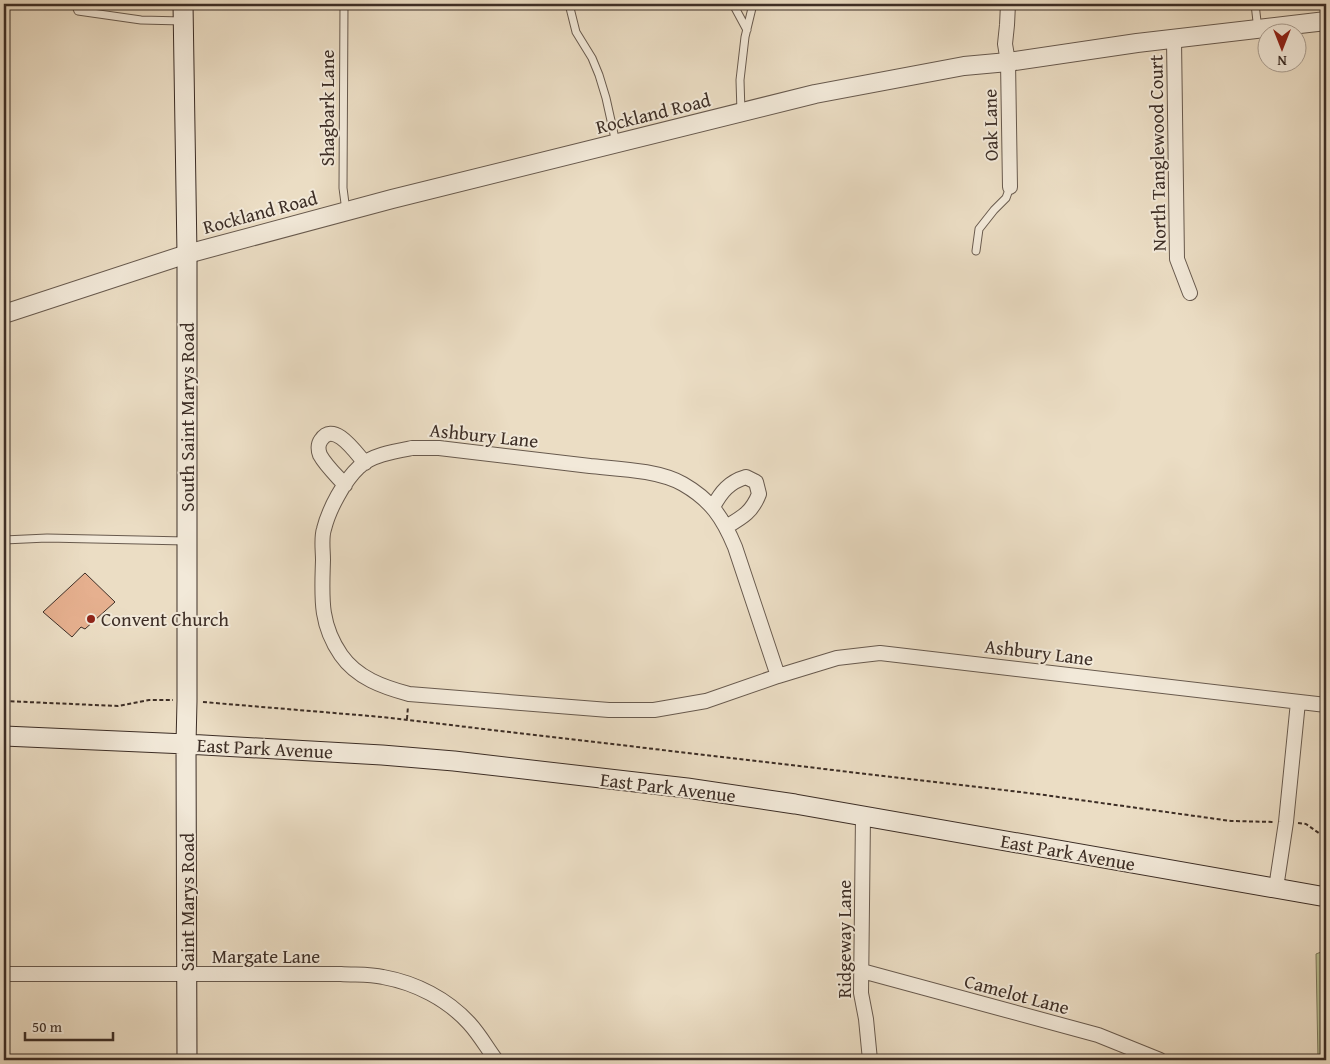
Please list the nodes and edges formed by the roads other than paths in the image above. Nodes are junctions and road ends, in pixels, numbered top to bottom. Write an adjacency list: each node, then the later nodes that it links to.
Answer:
1 (75, 4): 8 (lane)
2 (344, 4): 18 (lane, Shagbark Lane)
3 (569, 4): 16 (lane)
4 (733, 4): 11 (lane)
5 (753, 4): 11 (lane)
6 (1008, 4): 14 (street, Oak Lane)
7 (1255, 4): 12 (lane)
8 (184, 12): 20 (main road, South Saint Marys Road)
9 (1326, 21): 10 (street, Rockland Road)
10 (1308, 23)
11 (747, 30): 15 (lane)
12 (1258, 30): 13 (street, Rockland Road)
13 (1174, 40): 14 (street, Rockland Road); 21 (street, North Tanglewood Court)
14 (1008, 62): 15 (street, Rockland Road); 17 (street, Oak Lane)
15 (741, 113): 16 (street, Rockland Road)
16 (616, 144): 18 (street, Rockland Road)
17 (1010, 187): 19 (lane)
18 (346, 212): 20 (street, Rockland Road)
19 (976, 251)
20 (187, 254): 22 (street, Rockland Road); 28 (main road, South Saint Marys Road)
21 (1190, 294)
22 (4, 314)
23 (365, 463): 24 (street, Ashbury Lane); 24 (street); 25 (street, Ashbury Lane)
24 (345, 485): 29 (street, Ashbury Lane)
25 (713, 507): 26 (street, Ashbury Lane); 26 (street)
26 (726, 526): 29 (street, Ashbury Lane)
27 (4, 540): 28 (lane)
28 (187, 541): 33 (main road, South Saint Marys Road)
29 (778, 676): 30 (street, Ashbury Lane)
30 (1298, 702): 31 (street, Ashbury Lane); 35 (street)
31 (1326, 705)
32 (4, 736): 33 (main road, East Park Avenue)
33 (186, 744): 34 (main road, East Park Avenue); 39 (main road, Saint Marys Road)
34 (863, 816): 35 (main road, East Park Avenue); 37 (street, Ridgeway Lane)
35 (1276, 888): 36 (main road, East Park Avenue)
36 (1326, 897)
37 (862, 971): 42 (street, Ridgeway Lane); 43 (street, Camelot Lane)
38 (4, 974): 39 (street, Margate Lane)
39 (187, 975): 40 (main road, Saint Marys Road); 41 (street, Margate Lane)
40 (187, 1060)
41 (496, 1060)
42 (870, 1060)
43 (1160, 1060)

